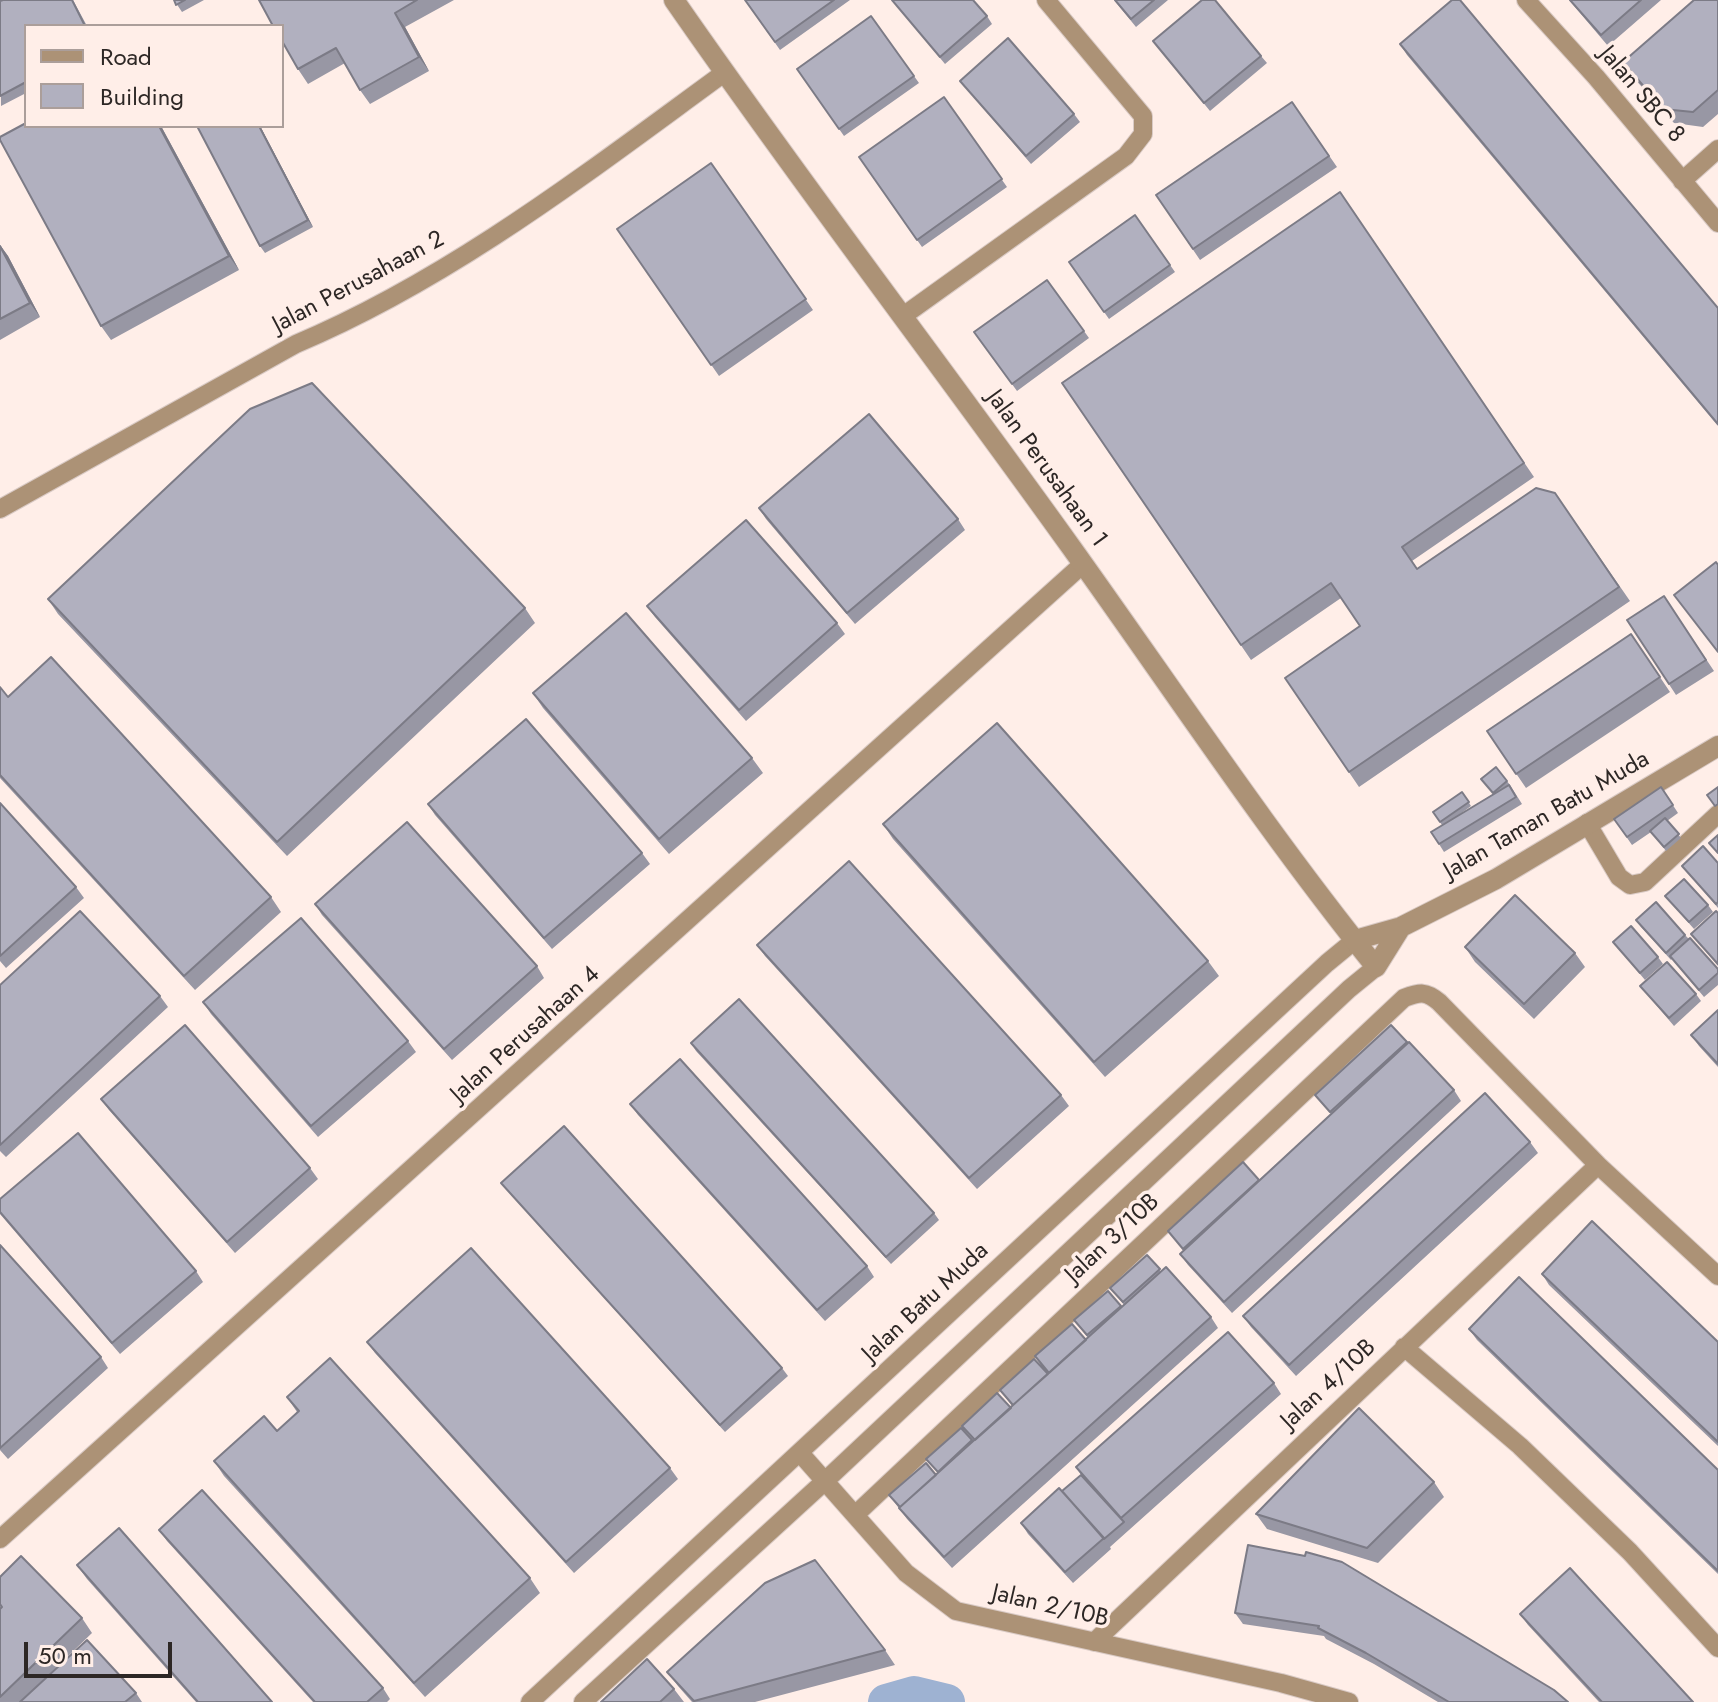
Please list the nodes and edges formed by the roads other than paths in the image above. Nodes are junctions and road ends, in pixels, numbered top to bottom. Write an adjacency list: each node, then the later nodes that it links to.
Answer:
1 (674, 0): 4 (street, Jalan Perusahaan 1)
2 (1046, 0): 8 (street)
3 (1526, 0): 6 (street, Jalan SBC 8)
4 (724, 73): 8 (street, Jalan Perusahaan 1); 9 (street, Jalan Perusahaan 2)
5 (1718, 149): 6 (street)
6 (1682, 181): 7 (street, Jalan SBC 8)
7 (1718, 223)
8 (903, 316): 10 (street, Jalan Perusahaan 1)
9 (0, 509)
10 (1083, 564): 15 (street, Jalan Perusahaan 1); 23 (street, Jalan Perusahaan 4)
11 (1718, 746): 13 (street, Jalan Taman Batu Muda)
12 (1718, 814): 13 (street)
13 (1587, 823): 14 (street, Jalan Taman Batu Muda)
14 (1401, 927): 15 (street, Jalan Taman Batu Muda); 16 (street)
15 (1355, 940): 16 (street, Jalan Perusahaan 1); 20 (street, Jalan Batu Muda)
16 (1376, 967): 21 (street)
17 (1598, 1165): 18 (street); 19 (street, Jalan 4/10B); 22 (street, Jalan 3/10B)
18 (1718, 1276)
19 (1404, 1347): 24 (street, Jalan 4/10B); 25 (street)
20 (800, 1453): 21 (street, Jalan 2/10B); 26 (street, Jalan Batu Muda)
21 (825, 1481): 22 (street, Jalan 2/10B); 27 (street)
22 (855, 1515): 24 (street, Jalan 2/10B)
23 (0, 1539)
24 (1094, 1642): 28 (street, Jalan 2/10B)
25 (1718, 1648)
26 (530, 1702)
27 (583, 1702)
28 (1349, 1702)

